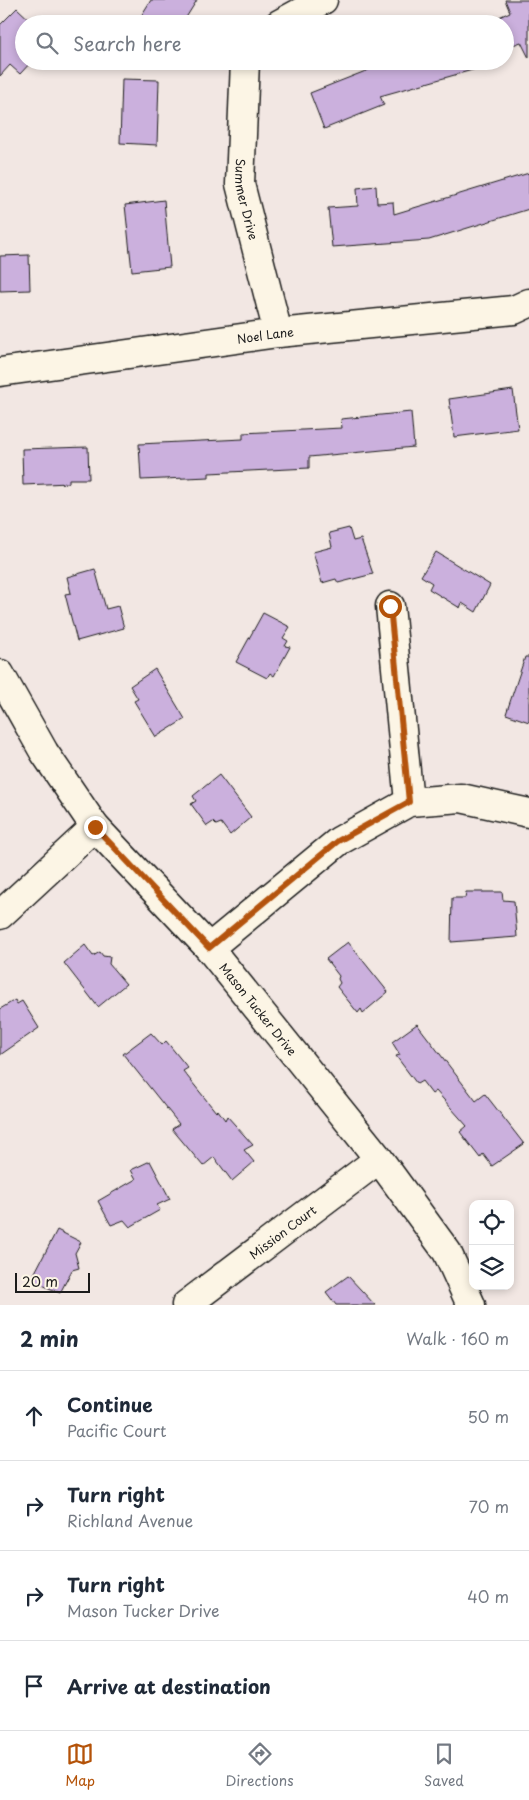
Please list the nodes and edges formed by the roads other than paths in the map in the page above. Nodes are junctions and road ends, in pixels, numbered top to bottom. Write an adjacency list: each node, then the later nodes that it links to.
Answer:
1 (323, 0): 2 (street)
2 (296, 15)
3 (245, 70): 5 (street, Summer Drive)
4 (529, 304): 5 (street, Noel Lane)
5 (278, 333): 6 (street, Noel Lane)
6 (0, 372)
7 (390, 606): 9 (street)
8 (0, 674): 11 (street, Mason Tucker Drive)
9 (409, 802): 10 (street); 13 (street)
10 (529, 813)
11 (95, 827): 12 (street); 13 (street, Mason Tucker Drive)
12 (0, 914)
13 (209, 948): 14 (street, Mason Tucker Drive)
14 (379, 1159): 15 (street, Mission Court); 16 (street, Mason Tucker Drive)
15 (186, 1305)
16 (471, 1305)

